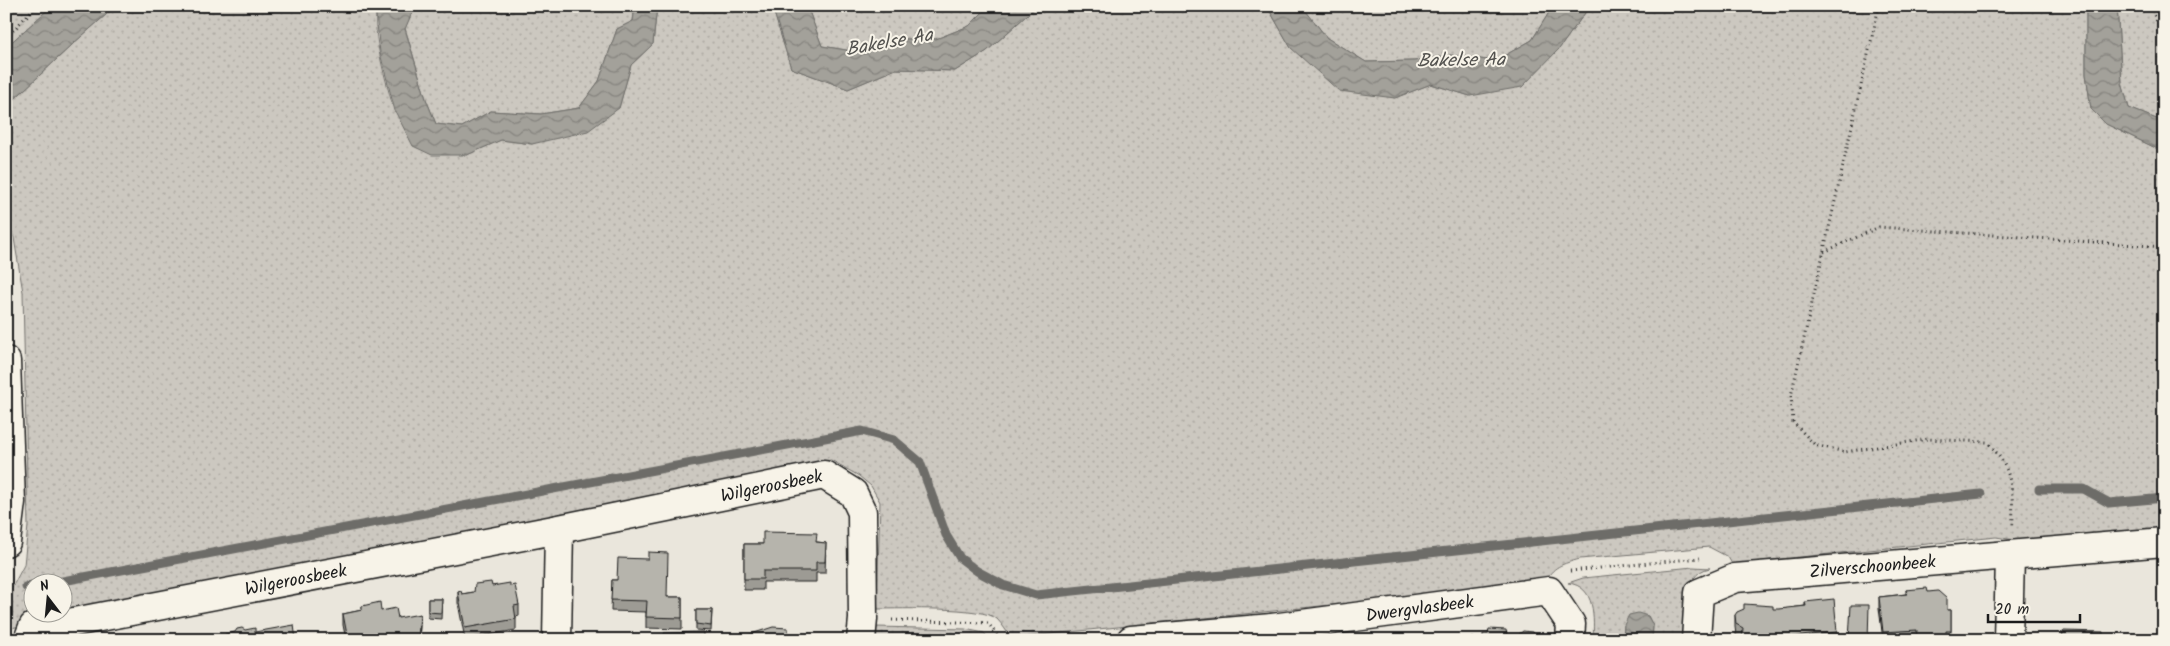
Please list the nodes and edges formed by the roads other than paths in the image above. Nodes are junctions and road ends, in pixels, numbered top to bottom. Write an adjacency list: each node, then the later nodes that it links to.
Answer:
1 (6, 361): 3 (street)
2 (559, 529): 6 (street, Wilgeroosbeek); 7 (street, Wilgeroosbeek); 9 (street)
3 (6, 542)
4 (2164, 542): 5 (street, Zilverschoonbeek)
5 (2010, 556): 12 (street, Zilverschoonbeek); 13 (street)
6 (862, 630)
7 (31, 633)
8 (1271, 634): 10 (street, Dwergvlasbeek); 11 (street, Dwergvlasbeek)
9 (558, 640)
10 (1130, 640)
11 (1570, 640)
12 (1696, 640)
13 (2008, 640)

